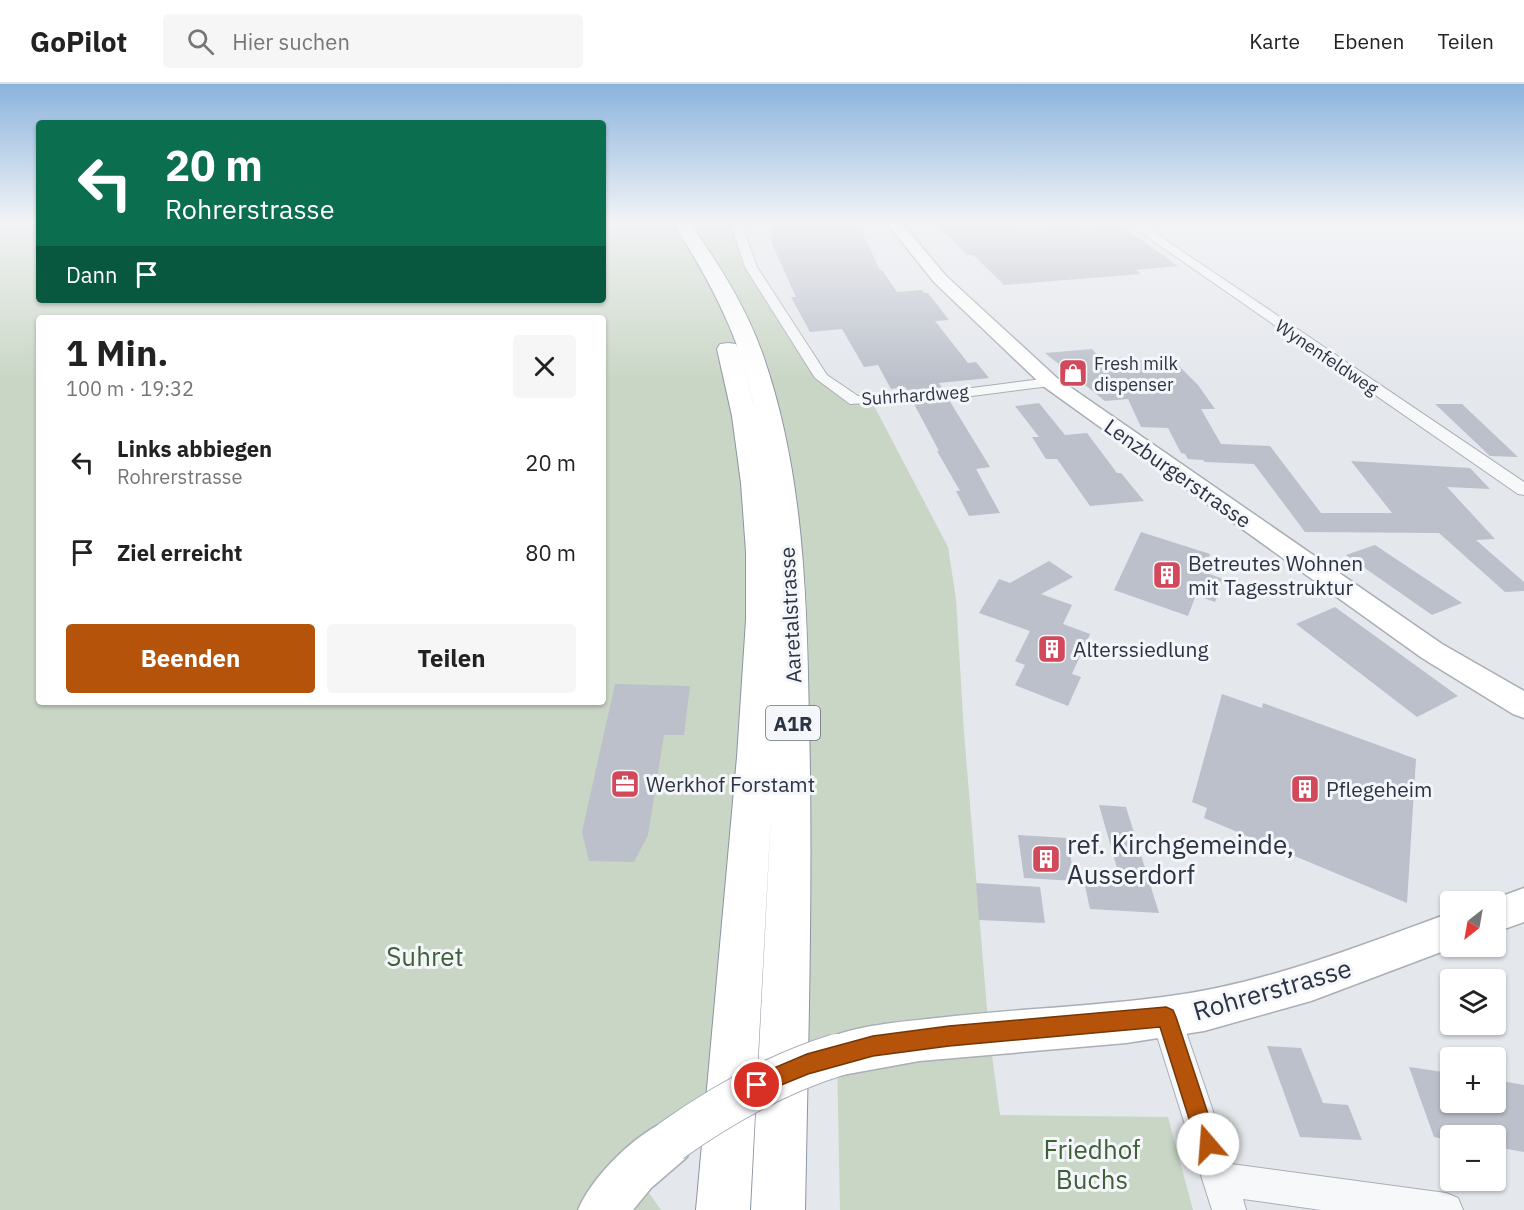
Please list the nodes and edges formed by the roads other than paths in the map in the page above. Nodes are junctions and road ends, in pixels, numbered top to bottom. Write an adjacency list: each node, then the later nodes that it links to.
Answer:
1 (715, 275): 16 (highway, Aaretalstrasse / A1R)
2 (756, 275): 6 (street, Suhrhardweg)
3 (936, 275): 6 (main road, Lenzburgerstrasse)
4 (1208, 275): 7 (street, Wynenfeldweg)
5 (707, 300): 15 (highway, Aaretalstrasse / A1R)
6 (1050, 382): 8 (main road, Lenzburgerstrasse)
7 (1524, 490)
8 (1524, 706)
9 (1524, 905): 10 (main road)
10 (1506, 911)
11 (1440, 935): 12 (main road, Rohrerstrasse)
12 (1166, 1017): 13 (street); 14 (main road, Rohrerstrasse, bridge)
13 (1224, 1195): 17 (street)
14 (602, 1210)
15 (723, 1210)
16 (778, 1210)
17 (1446, 1210)

